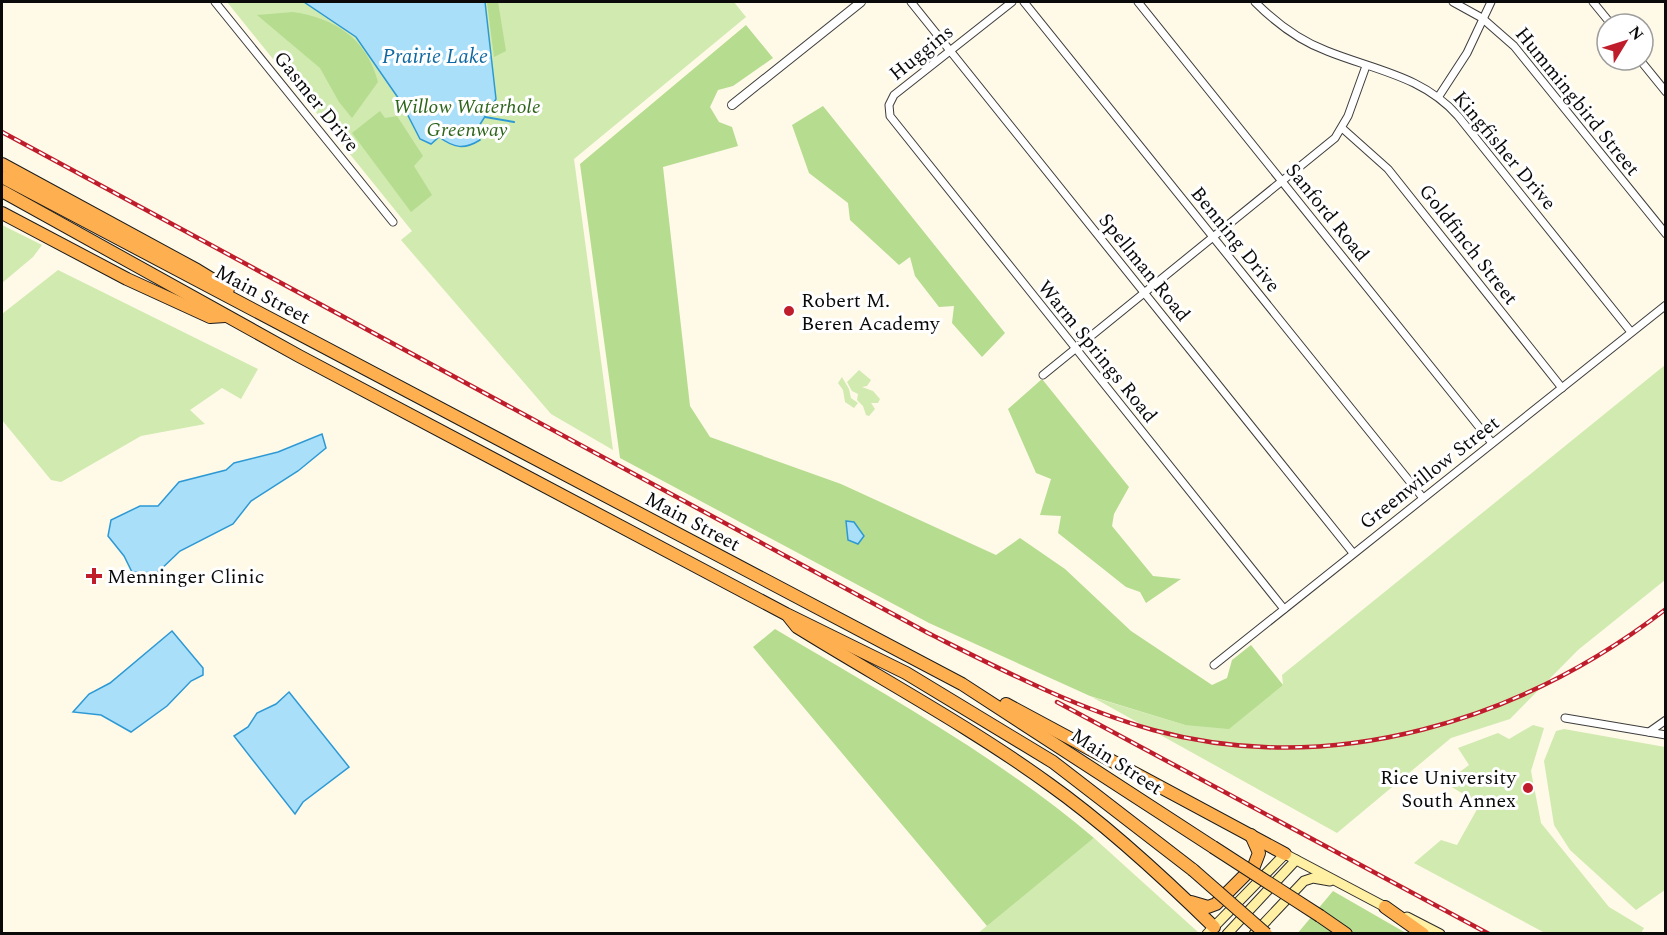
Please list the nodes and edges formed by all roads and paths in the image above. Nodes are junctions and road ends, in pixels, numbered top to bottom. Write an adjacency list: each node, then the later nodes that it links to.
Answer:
1 (215, 2): 24 (street, Gasmer Drive)
2 (861, 2): 16 (street)
3 (911, 2): 11 (street, Spellman Road)
4 (1012, 2): 11 (street, Huggins)
5 (1024, 2): 26 (street, Benning Drive)
6 (1138, 2): 21 (street, Sanford Road)
7 (1255, 2): 12 (street, Kingfisher Drive)
8 (1453, 2): 10 (street, Hummingbird Street)
9 (1491, 2): 10 (street)
10 (1482, 18): 15 (street); 25 (street, Hummingbird Street)
11 (950, 50): 17 (street, Huggins); 27 (street, Spellman Road)
12 (1366, 66): 15 (street, Kingfisher Drive); 18 (street)
13 (1649, 72): 14 (street)
14 (1665, 92)
15 (1439, 96): 30 (street, Kingfisher Drive)
16 (732, 105)
17 (888, 112): 32 (street, Warm Springs Road)
18 (1342, 128): 21 (street); 34 (street, Goldfinch Street)
19 (2, 164): 31 (highway)
20 (2, 177): 31 (highway, Main Street)
21 (1282, 182): 26 (street); 35 (street, Sanford Road)
22 (2, 191): 29 (highway, Main Street)
23 (2, 213): 29 (highway)
24 (393, 222)
25 (1665, 234)
26 (1214, 237): 27 (street); 36 (street, Benning Drive)
27 (1145, 293): 32 (street); 37 (street, Spellman Road)
28 (1665, 305): 30 (street, Greenwillow Street)
29 (226, 316): 39 (highway, Main Street)
30 (1631, 332): 34 (street, Greenwillow Street)
31 (307, 340): 41 (highway, Main Street)
32 (1075, 349): 33 (street); 38 (street, Warm Springs Road)
33 (1043, 375)
34 (1562, 388): 35 (street, Greenwillow Street)
35 (1492, 443): 36 (street, Greenwillow Street)
36 (1423, 498): 37 (street, Greenwillow Street)
37 (1353, 553): 38 (street, Greenwillow Street)
38 (1284, 609): 40 (street, Greenwillow Street)
39 (786, 614): 50 (highway); 55 (highway, Main Street, bridge)
40 (1214, 665)
41 (944, 674): 46 (highway); 56 (highway, Main Street, bridge)
42 (1565, 718): 44 (street)
43 (1665, 720): 44 (street)
44 (1649, 732): 45 (street)
45 (1665, 735)
46 (1251, 835): 47 (highway); 50 (highway)
47 (1285, 854): 48 (main road); 52 (main road)
48 (1296, 860): 49 (main road); 53 (main road)
49 (1338, 883): 51 (main road); 54 (main road)
50 (1187, 901): 52 (highway)
51 (1385, 907): 57 (highway); 58 (main road)
52 (1214, 931)
53 (1227, 933)
54 (1254, 933)
55 (1266, 933)
56 (1346, 933)
57 (1423, 933)
58 (1440, 933)

